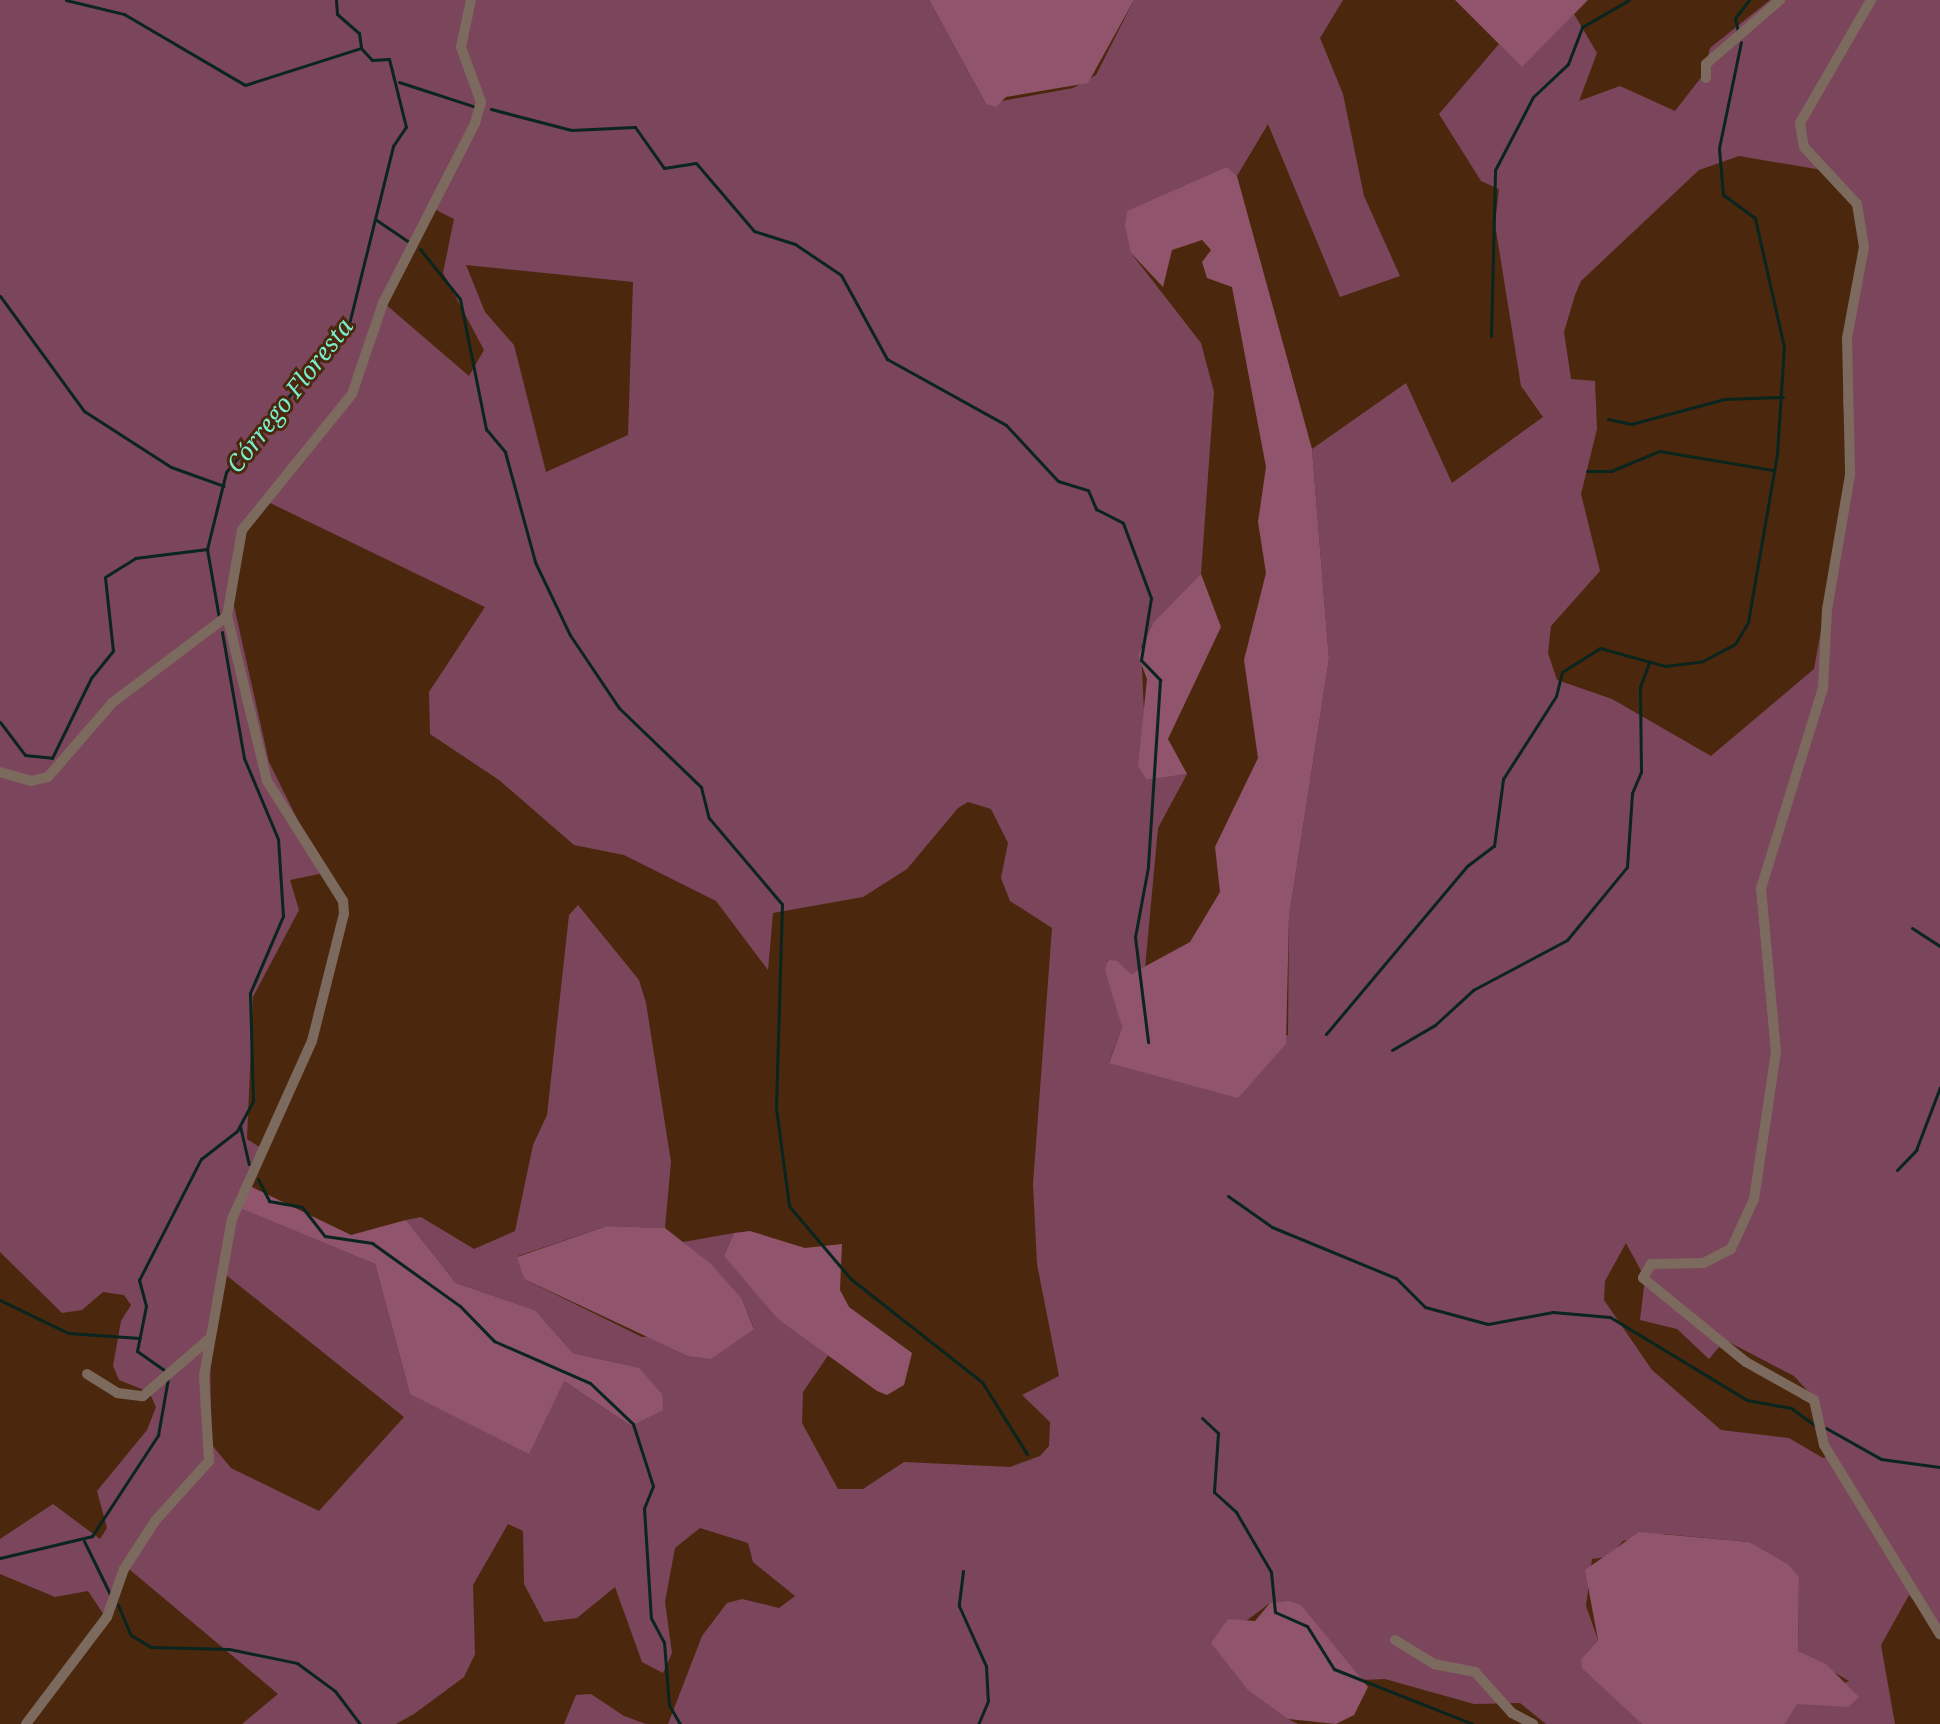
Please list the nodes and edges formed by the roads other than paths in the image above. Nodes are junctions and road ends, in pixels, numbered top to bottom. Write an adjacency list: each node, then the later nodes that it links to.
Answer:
1 (471, 0): 5 (street)
2 (1780, 0): 4 (street)
3 (1871, 0): 9 (street)
4 (1706, 78)
5 (227, 616): 6 (street); 7 (street)
6 (0, 772)
7 (209, 1339): 8 (street); 11 (street)
8 (87, 1374)
9 (1940, 1634)
10 (1395, 1640): 12 (street)
11 (26, 1724)
12 (1533, 1724)

